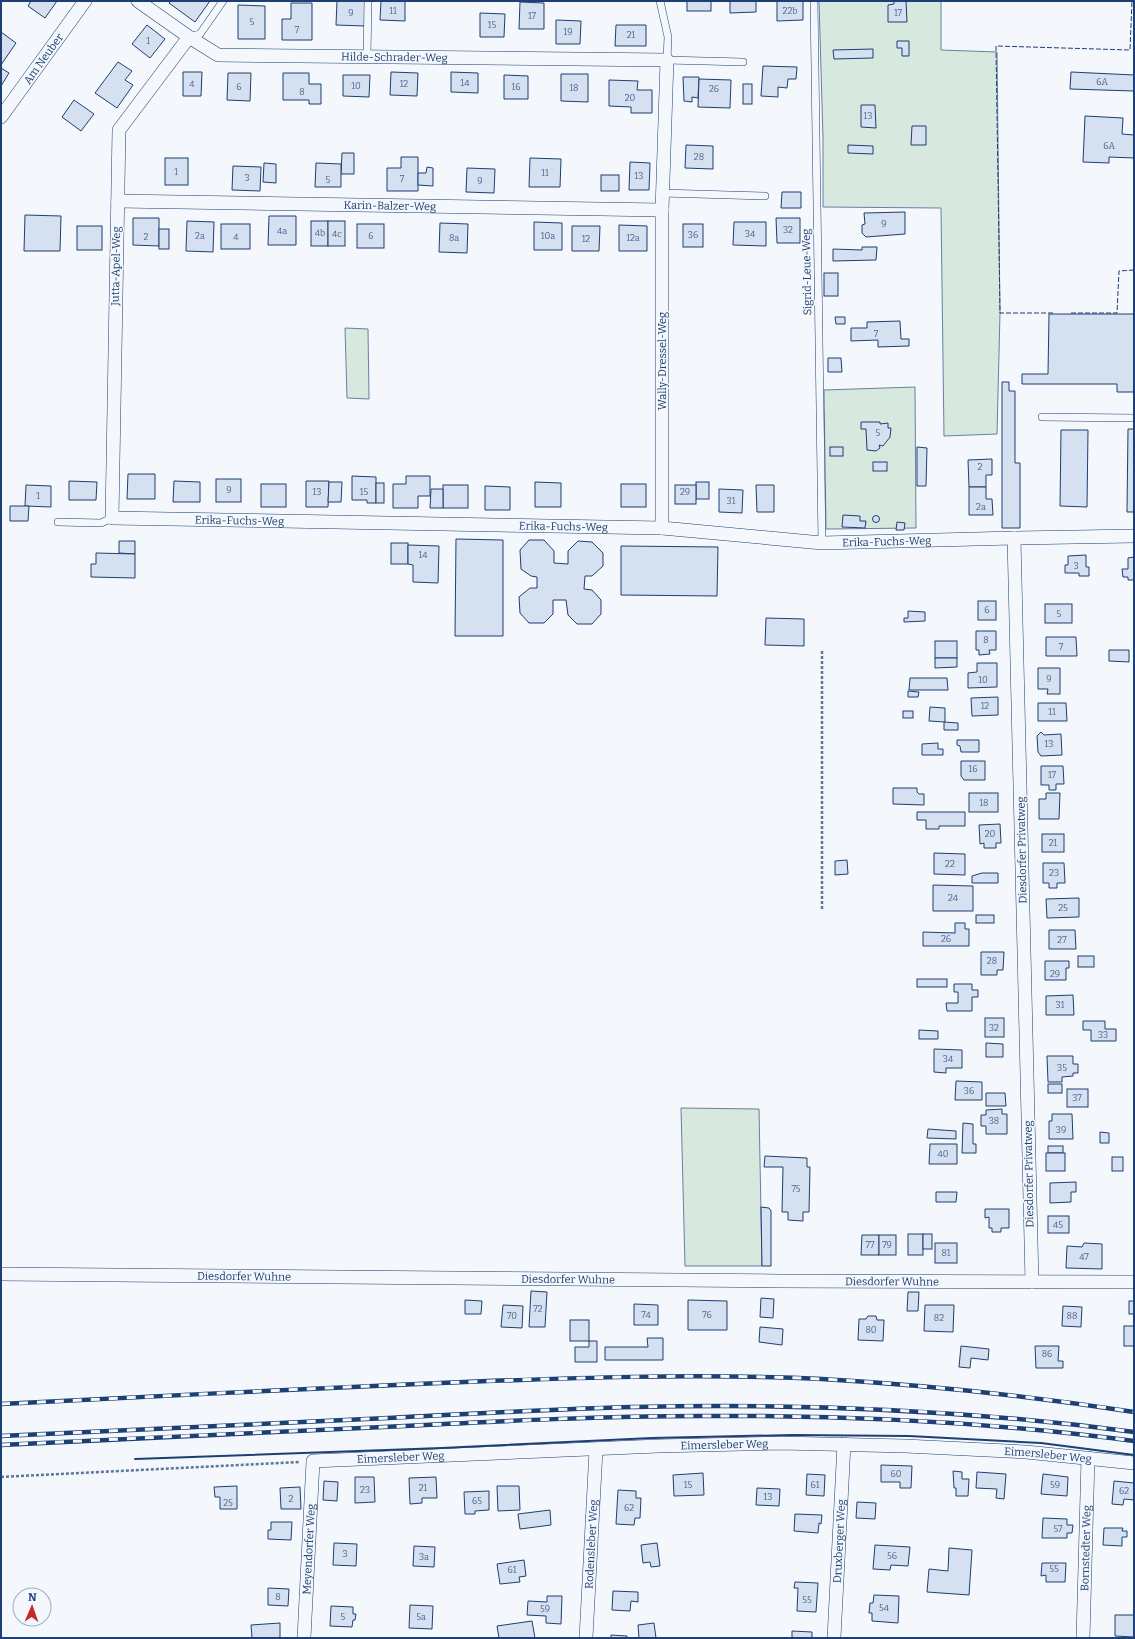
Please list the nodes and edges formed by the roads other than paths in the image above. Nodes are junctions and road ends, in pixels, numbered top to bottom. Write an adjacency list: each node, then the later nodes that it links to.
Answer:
1 (85, 1): 11 (street, Am Neuber)
2 (138, 1): 7 (street, Hilde-Schrader-Weg)
3 (223, 1): 7 (lane)
4 (368, 1): 8 (lane)
5 (660, 1): 9 (lane, Wally-Dressel-Weg)
6 (814, 1): 23 (lane, Sigrid-Leue-Weg)
7 (190, 37): 8 (street, Hilde-Schrader-Weg); 14 (street, Jutta-Apel-Weg)
8 (367, 56): 9 (street, Hilde-Schrader-Weg)
9 (667, 60): 10 (lane); 12 (street, Wally-Dressel-Weg)
10 (743, 62)
11 (1, 117)
12 (662, 193): 13 (lane); 15 (street, Wally-Dressel-Weg)
13 (765, 196)
14 (118, 201): 15 (street, Karin-Balzer-Weg); 18 (street, Jutta-Apel-Weg)
15 (662, 210): 20 (street, Wally-Dressel-Weg)
16 (1042, 417): 17 (lane)
17 (1134, 418)
18 (112, 518): 19 (lane); 20 (street, Erika-Fuchs-Weg)
19 (58, 522)
20 (662, 528): 23 (street, Erika-Fuchs-Weg)
21 (1134, 536): 22 (street)
22 (1014, 538): 23 (street, Erika-Fuchs-Weg); 25 (street, Diesdorfer Privatweg)
23 (822, 543)
24 (1, 1274): 25 (street, Diesdorfer Wuhne)
25 (1032, 1282): 26 (street, Diesdorfer Wuhne)
26 (1134, 1282)
27 (844, 1444): 28 (street, Eimersleber Weg); 29 (street, Eimersleber Weg); 34 (street, Druxberger Weg)
28 (596, 1450): 30 (street, Eimersleber Weg); 33 (street, Rodensleber Weg)
29 (1088, 1458): 31 (street, Eimersleber Weg); 35 (street, Bornstedter Weg)
30 (314, 1461): 32 (street, Meyendorfer Weg)
31 (1134, 1463)
32 (304, 1638)
33 (586, 1638)
34 (834, 1638)
35 (1083, 1638)

